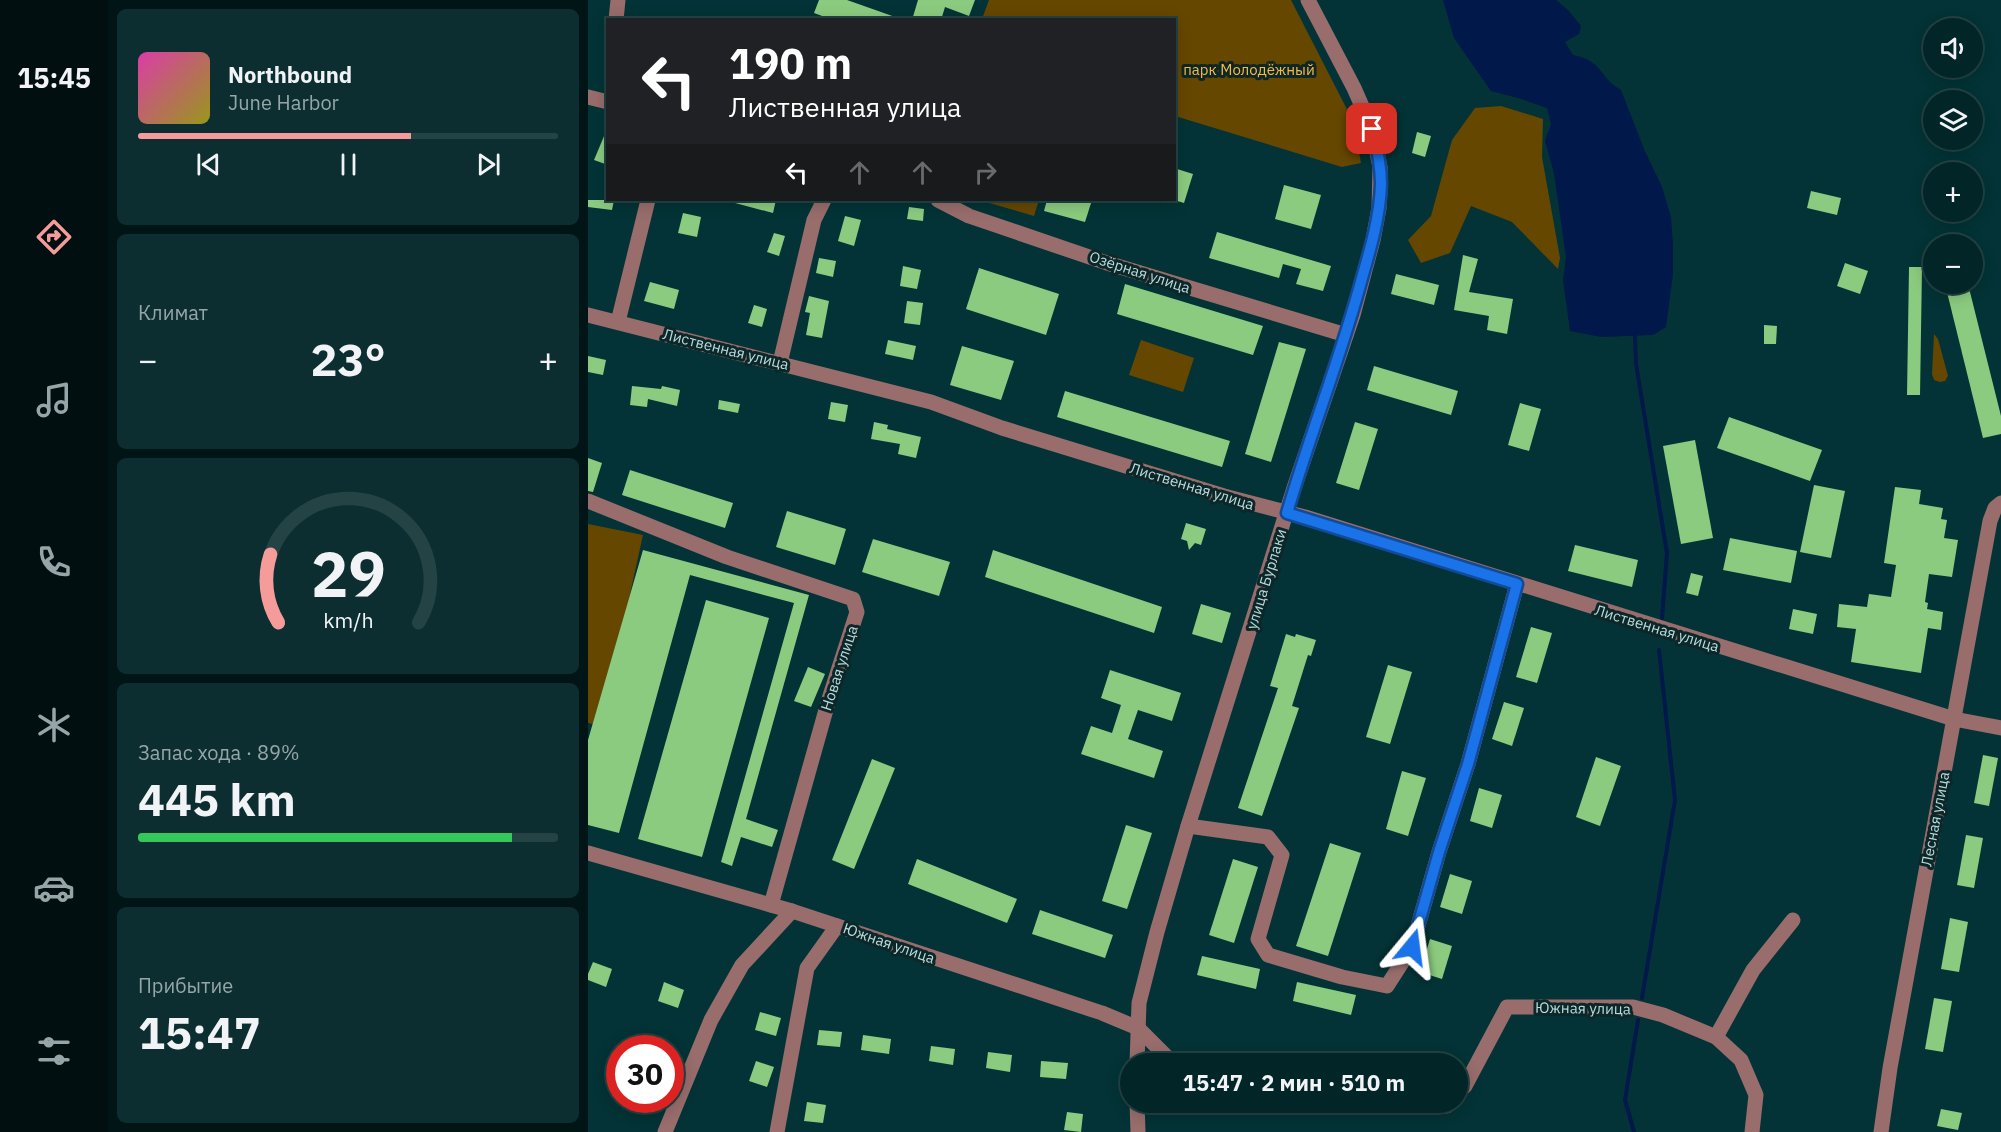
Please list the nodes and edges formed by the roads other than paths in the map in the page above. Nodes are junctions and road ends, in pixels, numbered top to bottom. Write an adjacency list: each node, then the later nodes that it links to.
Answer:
1 (618, 0): 3 (street)
2 (1308, 0): 11 (street, улица Бурлаки)
3 (616, 18)
4 (588, 97): 5 (street)
5 (606, 102)
6 (648, 201): 10 (street)
7 (824, 201): 12 (street)
8 (940, 201): 11 (street, Озёрная улица)
9 (588, 315): 10 (street, Лиственная улица)
10 (618, 322): 12 (street, Лиственная улица)
11 (1346, 335): 15 (street, улица Бурлаки)
12 (780, 363): 15 (street, Лиственная улица)
13 (588, 501): 21 (street, Новая улица)
14 (1998, 505): 17 (street, Лесная улица)
15 (1287, 513): 16 (street, Лиственная улица); 19 (street, улица Бурлаки)
16 (1517, 584): 17 (street, Лиственная улица); 19 (street)
17 (1954, 719): 18 (street, Лиственная улица); 35 (street, Лесная улица)
18 (2001, 728)
19 (1188, 826): 25 (street, улица Бурлаки)
20 (589, 855): 21 (street, Южная улица)
21 (771, 905): 22 (street, Южная улица)
22 (792, 911): 24 (street, Южная улица); 31 (street)
23 (1793, 920): 26 (street)
24 (837, 926): 25 (street, Южная улица); 32 (street)
25 (1138, 1028): 27 (street, улица Бурлаки); 28 (street, Южная улица)
26 (1716, 1036): 29 (street, Южная улица); 34 (street, Южная улица)
27 (1137, 1053)
28 (1163, 1053)
29 (1468, 1080)
30 (1137, 1113): 33 (street)
31 (665, 1132)
32 (777, 1132)
33 (1138, 1132)
34 (1752, 1132)
35 (1881, 1132)

